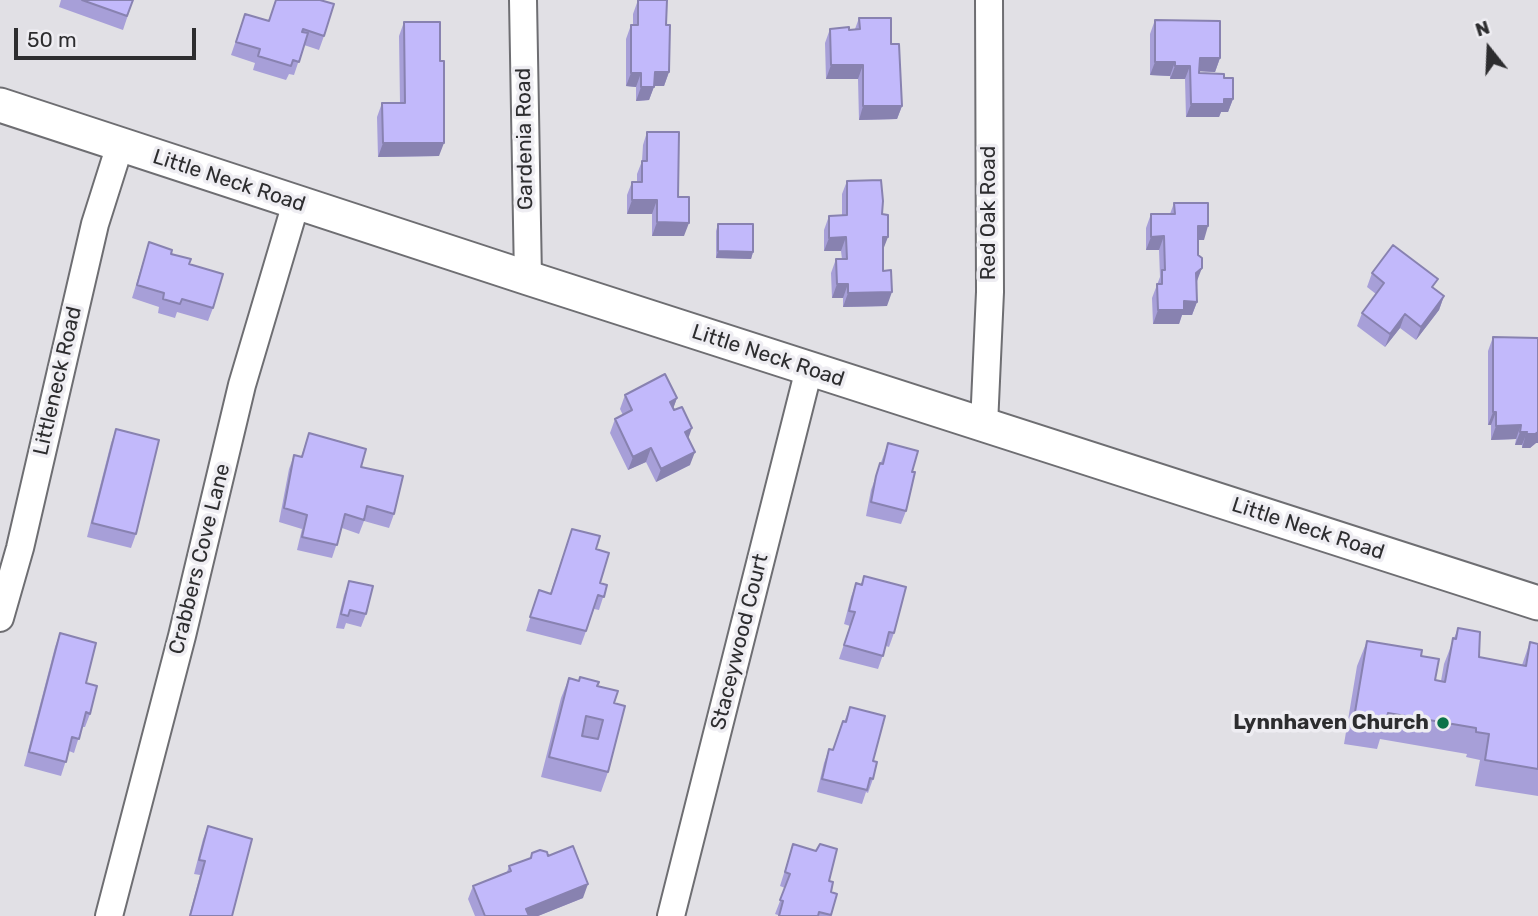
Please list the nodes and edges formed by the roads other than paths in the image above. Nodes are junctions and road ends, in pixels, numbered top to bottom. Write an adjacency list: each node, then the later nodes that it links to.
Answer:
1 (523, 0): 6 (street, Gardenia Road)
2 (989, 0): 8 (street, Red Oak Road)
3 (0, 105): 4 (street, Little Neck Road)
4 (120, 145): 5 (street, Little Neck Road); 10 (street, Littleneck Road)
5 (296, 203): 6 (street, Little Neck Road); 11 (street, Crabbers Cove Lane)
6 (528, 278): 7 (street, Little Neck Road)
7 (808, 369): 8 (street, Little Neck Road); 12 (street, Staceywood Court)
8 (984, 425): 9 (street, Little Neck Road)
9 (1538, 603)
10 (0, 618)
11 (109, 916)
12 (671, 916)

